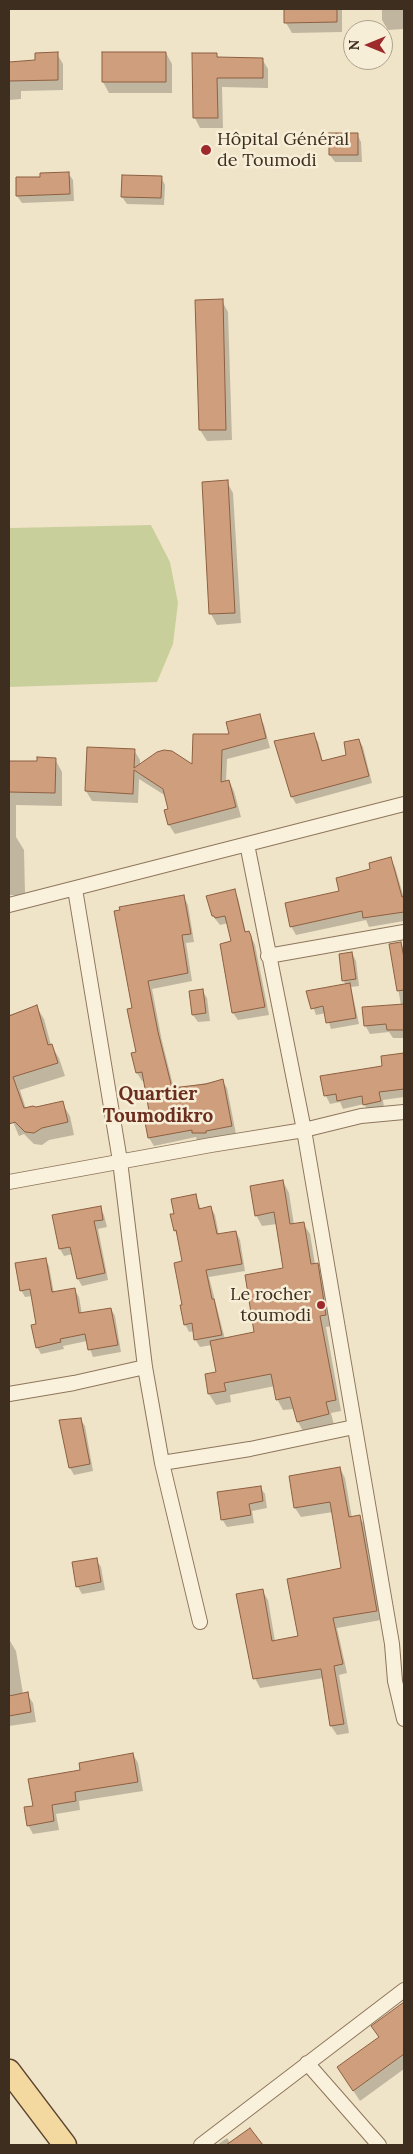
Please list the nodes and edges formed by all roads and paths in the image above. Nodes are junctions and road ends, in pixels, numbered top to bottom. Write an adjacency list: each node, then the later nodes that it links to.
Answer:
1 (404, 804): 2 (street)
2 (247, 844): 3 (street); 6 (street)
3 (75, 888): 4 (street); 9 (street)
4 (9, 905)
5 (404, 932): 6 (street)
6 (268, 956): 8 (street)
7 (404, 1112): 8 (street)
8 (304, 1130): 9 (street); 13 (street)
9 (120, 1161): 10 (street); 11 (street)
10 (9, 1182)
11 (145, 1367): 12 (street); 14 (street)
12 (9, 1394)
13 (354, 1427): 14 (street); 16 (street)
14 (162, 1463): 15 (street)
15 (200, 1622)
16 (404, 1719)
17 (404, 1990): 18 (street)
18 (307, 2063): 21 (street); 22 (street)
19 (9, 2071): 20 (main road)
20 (65, 2145)
21 (201, 2145)
22 (379, 2145)

